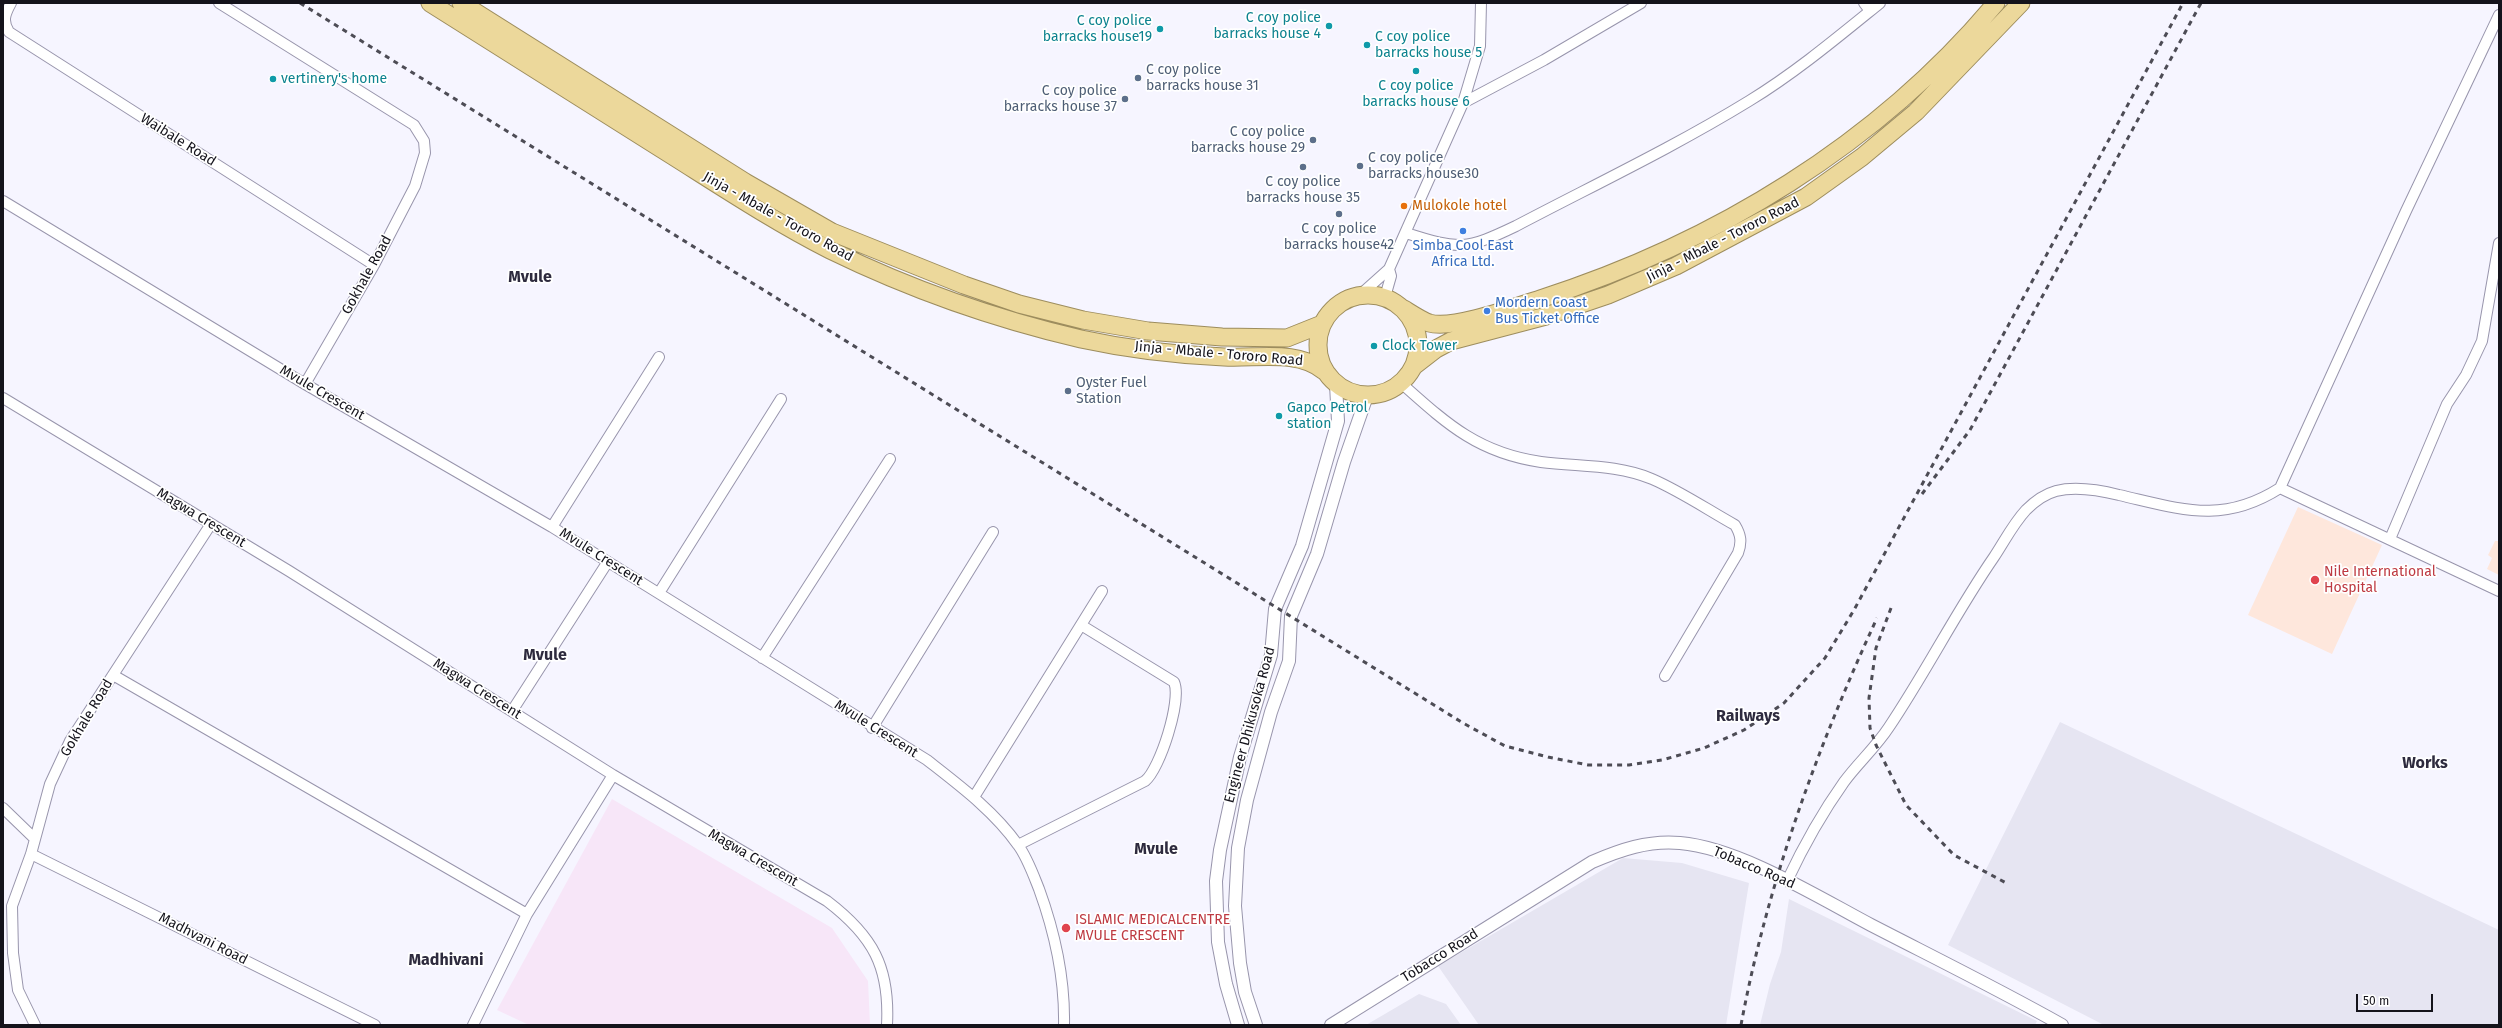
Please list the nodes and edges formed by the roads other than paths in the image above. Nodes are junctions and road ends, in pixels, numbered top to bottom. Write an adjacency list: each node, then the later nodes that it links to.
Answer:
1 (11, 3): 18 (street, Waibale Road)
2 (218, 3): 18 (street, Gokhale Road)
3 (430, 3): 26 (highway, Jinja - Mbale - Tororo Road)
4 (461, 3): 23 (highway, Jinja - Mbale - Tororo Road)
5 (1481, 3): 12 (street)
6 (1489, 3): 12 (street)
7 (1641, 3): 14 (street)
8 (1880, 3): 11 (street)
9 (1996, 3): 22 (highway, Jinja - Mbale - Tororo Road)
10 (2021, 3): 25 (highway, Jinja - Mbale - Tororo Road)
11 (1867, 7): 16 (street)
12 (1483, 14): 14 (street)
13 (2499, 16): 34 (street)
14 (1463, 103): 16 (street)
15 (3, 200): 28 (street, Mvule Crescent)
16 (1406, 232): 19 (street)
17 (2499, 243): 38 (street)
18 (374, 265): 28 (street, Gokhale Road)
19 (1389, 269): 20 (street); 21 (street)
20 (1360, 295): 21 (highway); 23 (highway)
21 (1385, 297): 22 (highway)
22 (1404, 310): 25 (highway)
23 (1322, 324): 26 (highway)
24 (659, 357): 36 (street)
25 (1414, 366): 27 (highway)
26 (1324, 371): 29 (highway)
27 (1401, 383): 30 (highway); 46 (street)
28 (305, 384): 36 (street, Mvule Crescent)
29 (1336, 385): 30 (highway); 64 (street, Engineer Dhikusoka Road)
30 (1367, 396): 65 (street, Engineer Dhikusoka Road)
31 (3, 398): 35 (street, Magwa Crescent)
32 (781, 399): 42 (street)
33 (890, 459): 44 (street)
34 (2280, 488): 38 (street); 55 (street)
35 (211, 524): 45 (street, Gokhale Road); 47 (street, Magwa Crescent)
36 (552, 527): 39 (street, Mvule Crescent)
37 (993, 532): 48 (street)
38 (2390, 539): 41 (street)
39 (608, 563): 42 (street, Mvule Crescent); 47 (street)
40 (1102, 591): 43 (street)
41 (2499, 591)
42 (659, 593): 44 (street, Mvule Crescent)
43 (1081, 625): 50 (street); 53 (street)
44 (762, 658): 48 (street, Mvule Crescent)
45 (113, 675): 52 (street, Gokhale Road); 57 (street)
46 (1665, 676)
47 (512, 711): 49 (street, Magwa Crescent)
48 (872, 728): 50 (street, Mvule Crescent)
49 (613, 775): 57 (street); 62 (street, Magwa Crescent)
50 (974, 797): 53 (street, Mvule Crescent)
51 (3, 808): 52 (street)
52 (35, 839): 54 (street, Gokhale Road)
53 (1018, 845): 63 (street, Mvule Crescent)
54 (31, 854): 56 (street, Gokhale Road); 60 (street, Madhvani Road)
55 (1787, 881): 58 (street, Tobacco Road); 66 (street, Tobacco Road)
56 (8, 906): 59 (street, Gokhale Road)
57 (527, 914): 61 (street)
58 (2049, 1022): 67 (street, Tobacco Road)
59 (35, 1025)
60 (375, 1025)
61 (473, 1025)
62 (887, 1025)
63 (1064, 1025)
64 (1238, 1025)
65 (1256, 1025)
66 (1331, 1025)
67 (2062, 1025)

